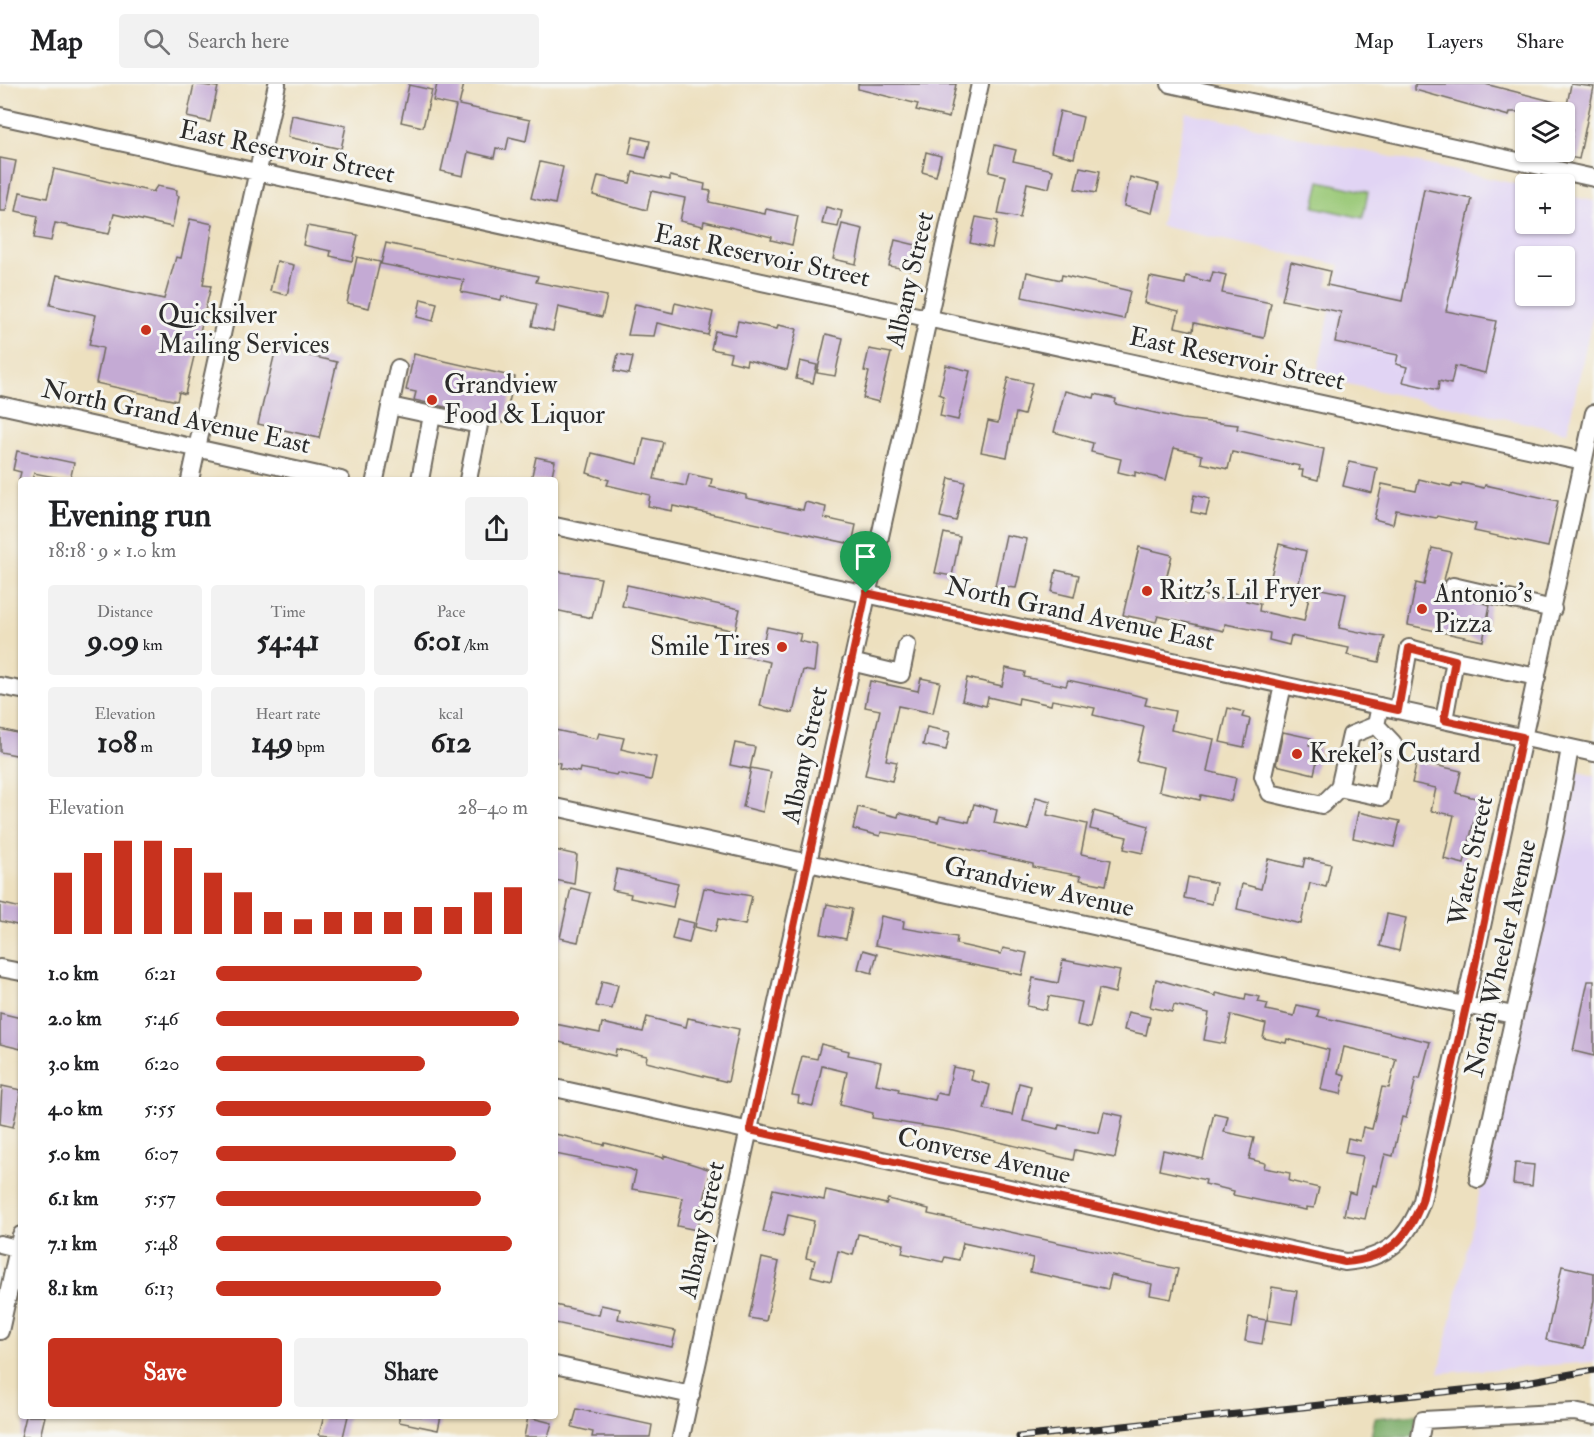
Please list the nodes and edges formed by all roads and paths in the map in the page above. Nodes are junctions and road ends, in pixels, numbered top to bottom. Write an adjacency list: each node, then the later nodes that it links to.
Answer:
1 (277, 84): 5 (street)
2 (980, 84): 7 (street, Albany Street)
3 (1170, 84): 6 (street)
4 (0, 116): 5 (street, East Reservoir Street)
5 (257, 172): 7 (street, East Reservoir Street); 13 (street)
6 (1594, 178)
7 (928, 319): 14 (street, East Reservoir Street); 22 (street, Albany Street)
8 (398, 368): 10 (street)
9 (0, 405): 13 (street, North Grand Avenue East)
10 (390, 406): 12 (street); 17 (street)
11 (1594, 414): 14 (street, Water Street)
12 (432, 415): 18 (street); 19 (street)
13 (197, 448): 15 (street); 16 (street, North Grand Avenue East)
14 (1583, 461): 23 (street, Water Street)
15 (191, 477)
16 (328, 477)
17 (376, 477)
18 (421, 477)
19 (469, 477)
20 (558, 527): 22 (street, North Grand Avenue East)
21 (1453, 586): 23 (street)
22 (866, 593): 26 (street, Albany Street); 28 (street, North Grand Avenue East)
23 (1553, 609): 27 (street, Water Street)
24 (908, 645): 26 (street)
25 (1455, 660): 27 (street); 32 (street); 33 (street)
26 (851, 662): 40 (street, Albany Street)
27 (1537, 677): 35 (street, Water Street)
28 (1283, 685): 31 (street, North Grand Avenue East); 38 (street)
29 (0, 686): 30 (street)
30 (18, 689)
31 (1380, 706): 32 (street, North Grand Avenue East); 34 (street)
32 (1398, 710): 33 (street, North Grand Avenue East)
33 (1444, 720): 35 (street, North Grand Avenue East)
34 (1376, 725): 38 (street); 38 (street)
35 (1522, 737): 36 (street, North Grand Avenue East); 43 (street, Water Street)
36 (1570, 748): 37 (street, North Grand Avenue East); 44 (street, North Wheeler Avenue)
37 (1594, 753)
38 (1339, 788)
39 (558, 808): 40 (street, Grandview Avenue)
40 (808, 861): 43 (street, Grandview Avenue); 46 (street, Albany Street)
41 (0, 968): 42 (street)
42 (18, 971)
43 (1466, 1004): 44 (street, Grandview Avenue); 48 (street, Water Street)
44 (1513, 1015): 47 (street, North Wheeler Avenue)
45 (558, 1089): 46 (street, Converse Avenue)
46 (750, 1130): 48 (street, Converse Avenue); 54 (street, Albany Street)
47 (1478, 1179)
48 (1397, 1243)
49 (0, 1244): 50 (street)
50 (18, 1244)
51 (18, 1253): 52 (street)
52 (0, 1331)
53 (558, 1366): 54 (street)
54 (692, 1395): 57 (street, Albany Street)
55 (1594, 1416): 56 (street)
56 (1421, 1429)
57 (681, 1437)

